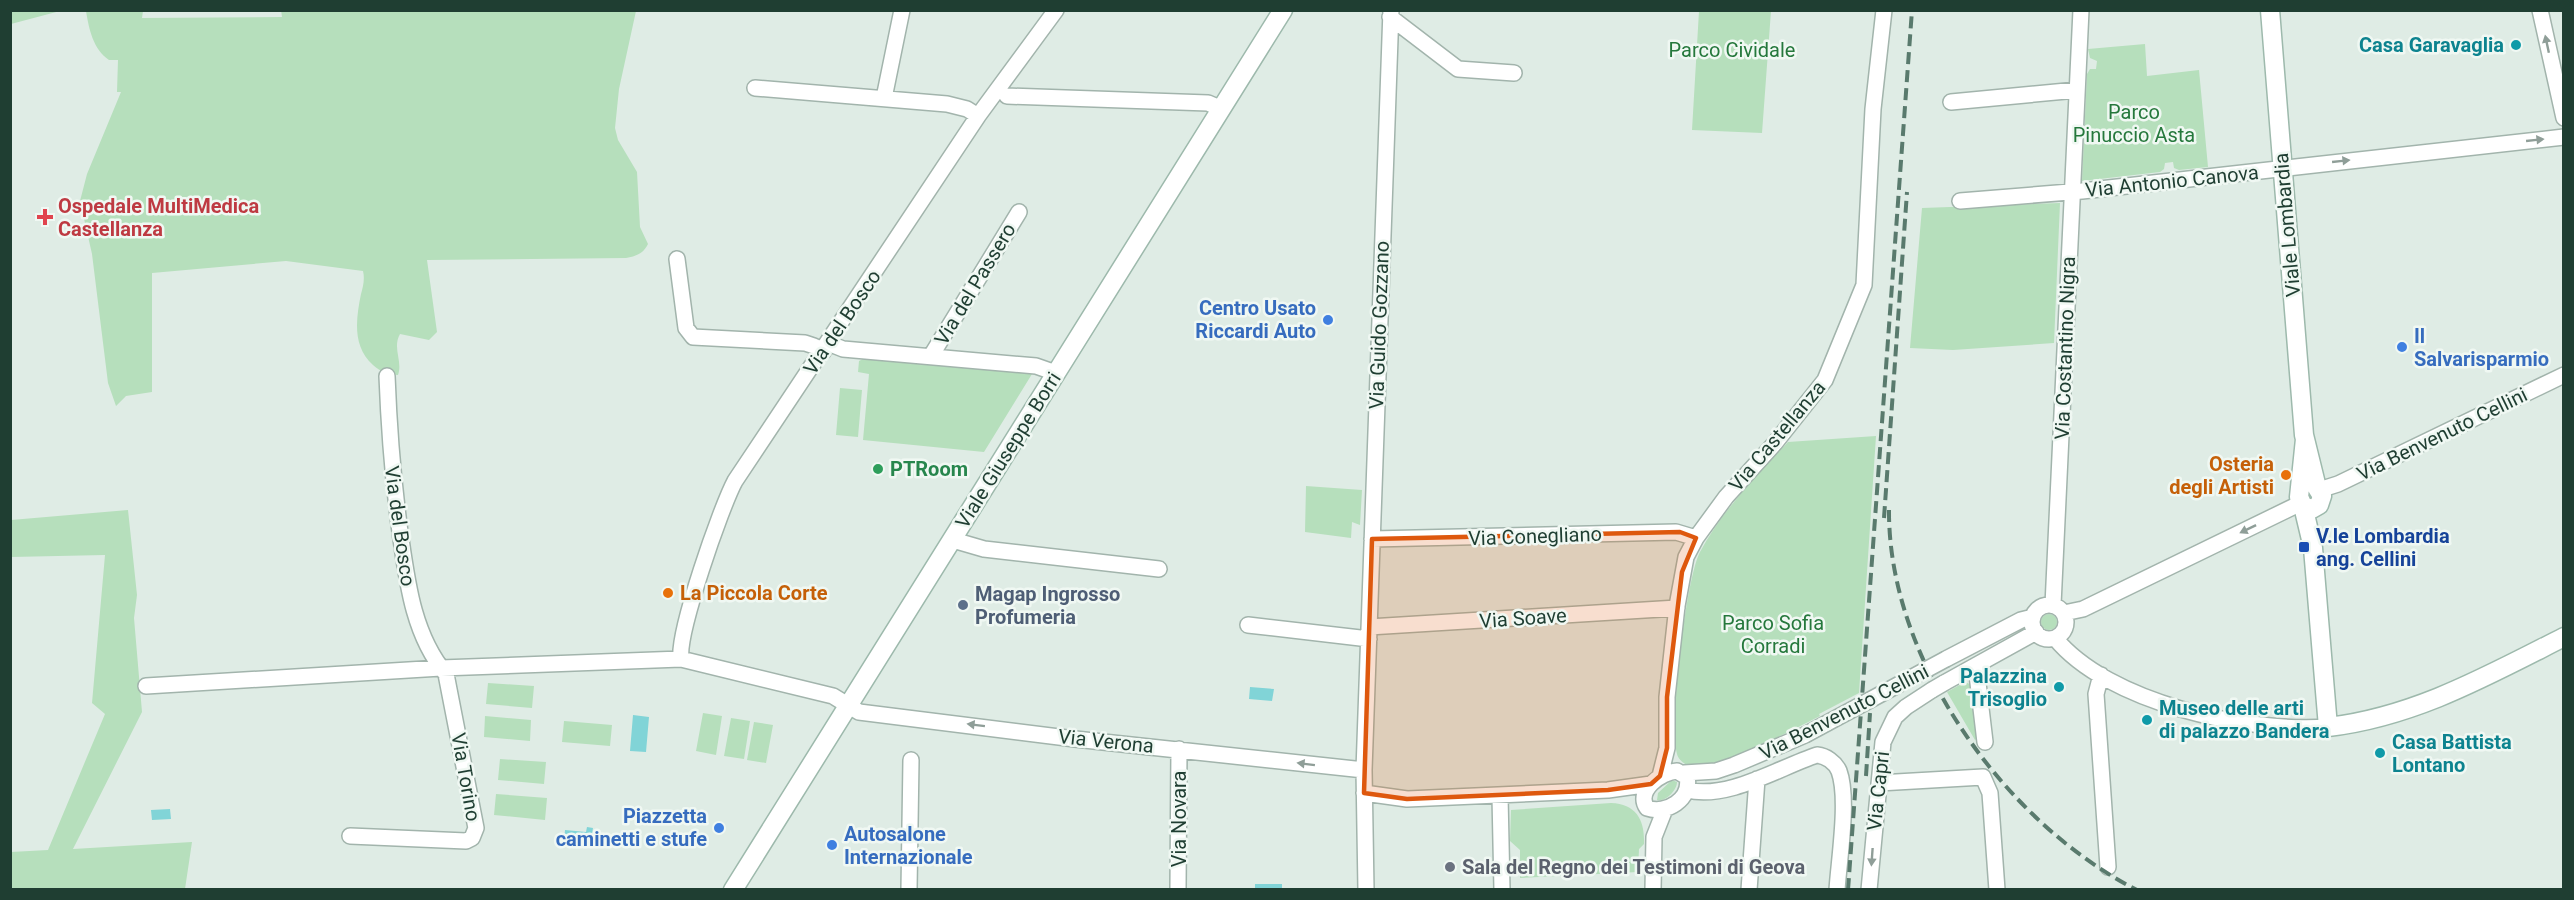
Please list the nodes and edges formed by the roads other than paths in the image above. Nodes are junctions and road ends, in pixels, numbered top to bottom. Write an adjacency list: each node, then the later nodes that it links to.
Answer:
1 (902, 10): 13 (street)
2 (1056, 10): 16 (street, Via del Bosco)
3 (1884, 10): 30 (street, Via Castellanza)
4 (2081, 10): 11 (street, Via Costantino Nigra)
5 (2270, 10): 19 (main road, Viale Lombardia)
6 (2540, 10): 17 (street, one-way to 6)
7 (1282, 12): 15 (main road, Viale Giuseppe Borri)
8 (1390, 13): 9 (street); 31 (street, Via Guido Gozzano)
9 (1514, 73)
10 (755, 88): 13 (street)
11 (2077, 90): 14 (street); 20 (street, Via Costantino Nigra)
12 (1007, 96): 15 (street)
13 (884, 98): 16 (street)
14 (1951, 102)
15 (1222, 108): 26 (main road, Viale Giuseppe Borri)
16 (978, 116): 24 (street, Via del Bosco)
17 (2564, 118)
18 (2564, 137): 19 (street, Via Antonio Canova, one-way to 18)
19 (2283, 168): 20 (street, Via Antonio Canova); 29 (main road, Viale Lombardia)
20 (2071, 192): 21 (street, Via Antonio Canova); 35 (street, Via Costantino Nigra)
21 (1960, 201)
22 (1020, 212): 25 (street, Via del Passero)
23 (677, 259): 24 (street)
24 (825, 347): 25 (street, Via del Passero); 42 (street, Via del Bosco)
25 (932, 356): 26 (street, Via del Passero)
26 (1056, 373): 32 (main road, Viale Giuseppe Borri)
27 (2564, 375): 29 (street, Via Benvenuto Cellini)
28 (387, 376): 44 (street, Via del Bosco)
29 (2310, 497): 35 (street, Via Benvenuto Cellini, one-way to 35); 48 (main road, Viale Lombardia)
30 (1696, 538): 31 (street, Via Conegliano); 34 (street, Via Castellanza)
31 (1372, 539): 38 (street, Via Guido Gozzano)
32 (952, 540): 33 (street); 47 (main road, Viale Giuseppe Borri)
33 (1159, 569)
34 (1677, 608): 38 (street, Via Soave); 50 (street, Via Castellanza)
35 (2058, 609): 36 (street); 41 (street)
36 (2033, 616): 39 (street); 56 (street, Via Benvenuto Cellini, bridge)
37 (1248, 625): 38 (street)
38 (1369, 633): 53 (street, Via Guido Gozzano)
39 (2036, 633): 41 (street); 43 (street, Via Capri)
40 (2564, 637): 48 (main road)
41 (2055, 638): 45 (street)
42 (681, 659): 44 (street); 47 (street)
43 (1976, 666): 49 (street); 57 (street, Via Capri)
44 (441, 668): 46 (street); 63 (street, Via Torino)
45 (2101, 675): 48 (street); 65 (street)
46 (146, 686)
47 (848, 707): 51 (street, Via Verona, one-way to 47); 66 (main road, Viale Giuseppe Borri)
48 (2328, 727)
49 (1985, 742)
50 (1667, 748): 55 (street, Via Castellanza); 56 (street, Via Castellanza)
51 (1179, 749): 53 (street, Via Verona, one-way to 51); 68 (street, Via Novara)
52 (912, 760): 67 (street)
53 (1364, 770): 59 (street, Via Guido Gozzano)
54 (1757, 779): 56 (street); 72 (street); 73 (street)
55 (1655, 780): 56 (street); 58 (street); 61 (street, Via Castellanza)
56 (1684, 780): 62 (street)
57 (1879, 783): 74 (street, Via Capri, one-way to 74); 75 (street)
58 (1608, 790): 60 (street); 61 (street)
59 (1364, 793): 60 (street); 69 (street, Via Guido Gozzano)
60 (1500, 796): 70 (street)
61 (1646, 805): 62 (street); 64 (street)
62 (1665, 809): 64 (street)
63 (350, 836)
64 (1654, 837): 71 (street)
65 (2108, 867)
66 (734, 890)
67 (909, 890)
68 (1178, 890)
69 (1366, 890)
70 (1502, 890)
71 (1653, 890)
72 (1749, 890)
73 (1837, 890)
74 (1869, 890)
75 (1997, 890)

